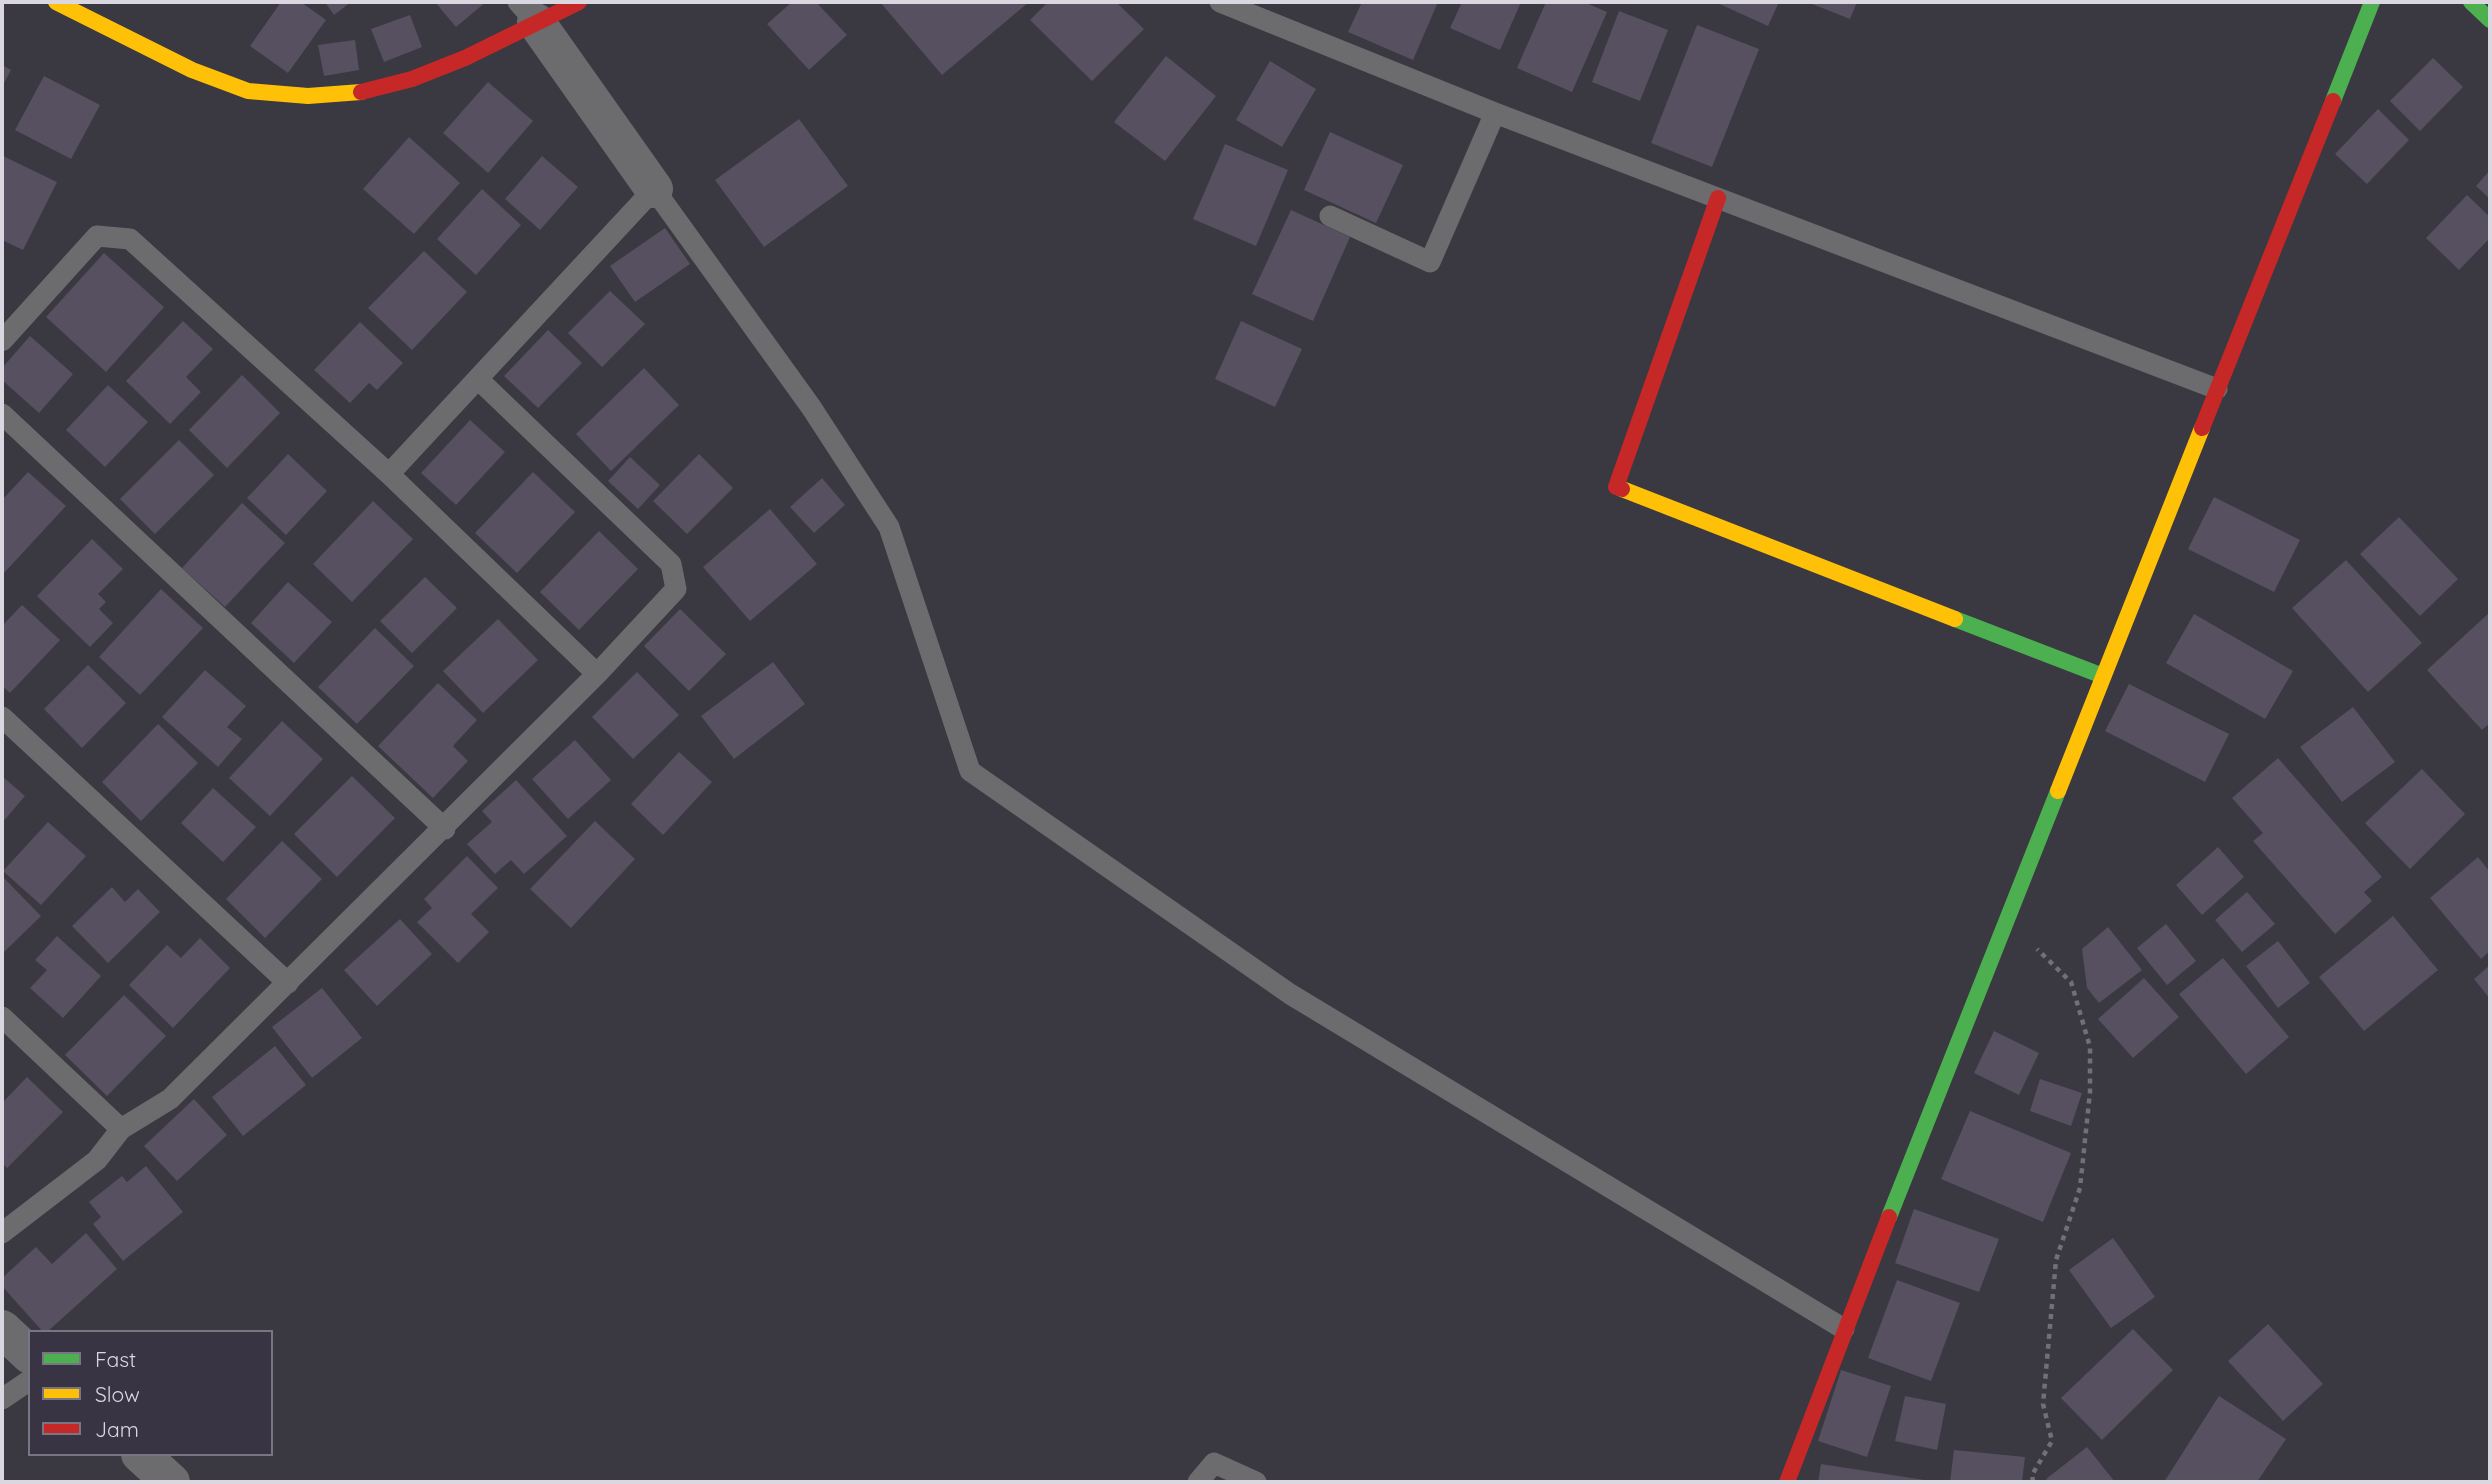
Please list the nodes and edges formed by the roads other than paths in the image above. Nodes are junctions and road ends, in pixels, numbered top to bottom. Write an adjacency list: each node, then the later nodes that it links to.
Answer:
1 (56, 2): 6 (street)
2 (579, 2): 6 (street)
3 (1220, 2): 8 (lane)
4 (2372, 2): 14 (street)
5 (2471, 2): 7 (street)
6 (527, 12): 9 (street)
7 (2490, 20)
8 (1494, 113): 10 (lane); 11 (lane)
9 (654, 189): 13 (lane); 26 (lane)
10 (1718, 198): 14 (lane); 18 (street)
11 (1330, 216)
12 (2, 341): 16 (lane)
13 (479, 380): 16 (lane); 17 (lane)
14 (2217, 389): 18 (street)
15 (2, 414): 20 (lane)
16 (389, 474): 17 (lane)
17 (597, 674): 20 (lane)
18 (2103, 676): 26 (street)
19 (2, 717): 21 (lane)
20 (445, 829): 21 (lane)
21 (288, 984): 23 (lane)
22 (2, 1017): 23 (lane)
23 (121, 1129): 24 (lane)
24 (2, 1233)
25 (2, 1329): 27 (street)
26 (1844, 1329): 34 (street)
27 (28, 1352)
28 (28, 1381): 29 (lane)
29 (2, 1399)
30 (142, 1456): 31 (street)
31 (171, 1482)
32 (1198, 1482): 33 (lane)
33 (1256, 1482)
34 (1787, 1482)

